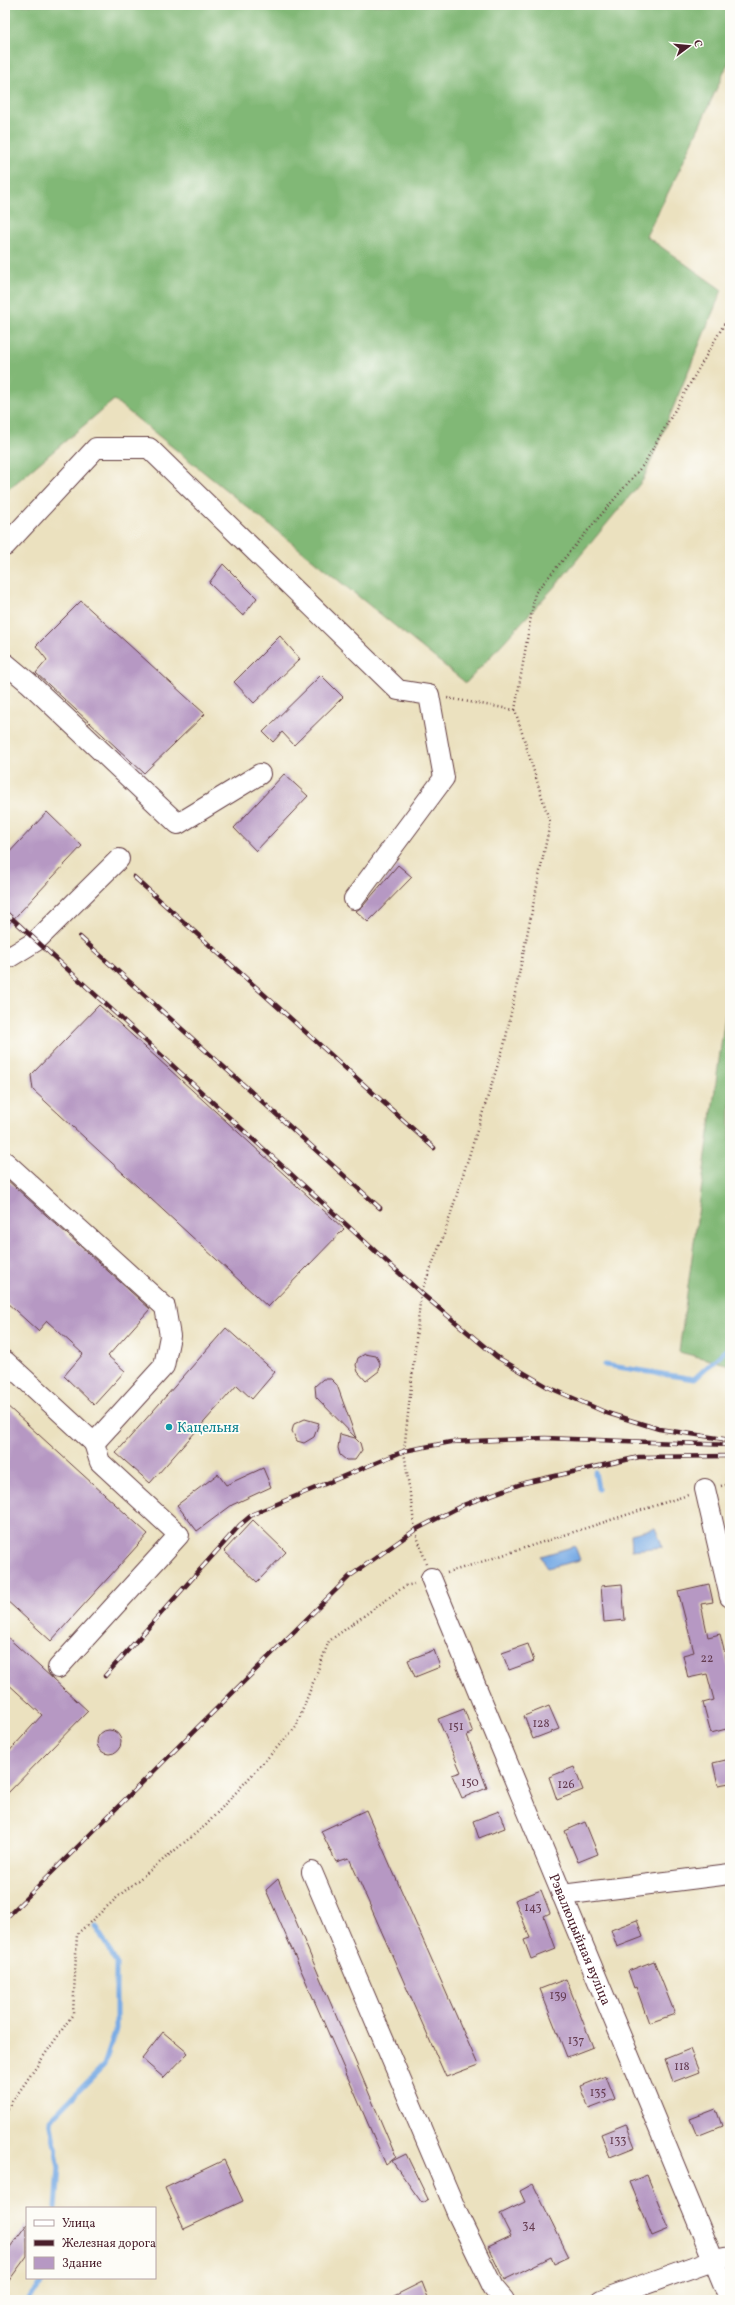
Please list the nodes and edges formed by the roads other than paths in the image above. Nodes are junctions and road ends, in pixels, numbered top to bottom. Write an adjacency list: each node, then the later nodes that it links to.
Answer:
1 (5, 546): 5 (street)
2 (5, 663): 3 (street)
3 (260, 774)
4 (119, 859): 6 (street)
5 (354, 899)
6 (5, 955)
7 (5, 1162): 9 (street)
8 (5, 1361): 9 (street)
9 (94, 1443): 13 (street)
10 (705, 1489): 12 (street)
11 (431, 1578): 16 (street, Рэвалюцыйная вуліца)
12 (730, 1597)
13 (58, 1668)
14 (312, 1872): 18 (street)
15 (730, 1874): 16 (street)
16 (562, 1895): 17 (street, Рэвалюцыйная вуліца)
17 (722, 2258): 19 (street); 20 (street, Рэвалюцыйная вуліца)
18 (504, 2300)
19 (601, 2300)
20 (730, 2300)

